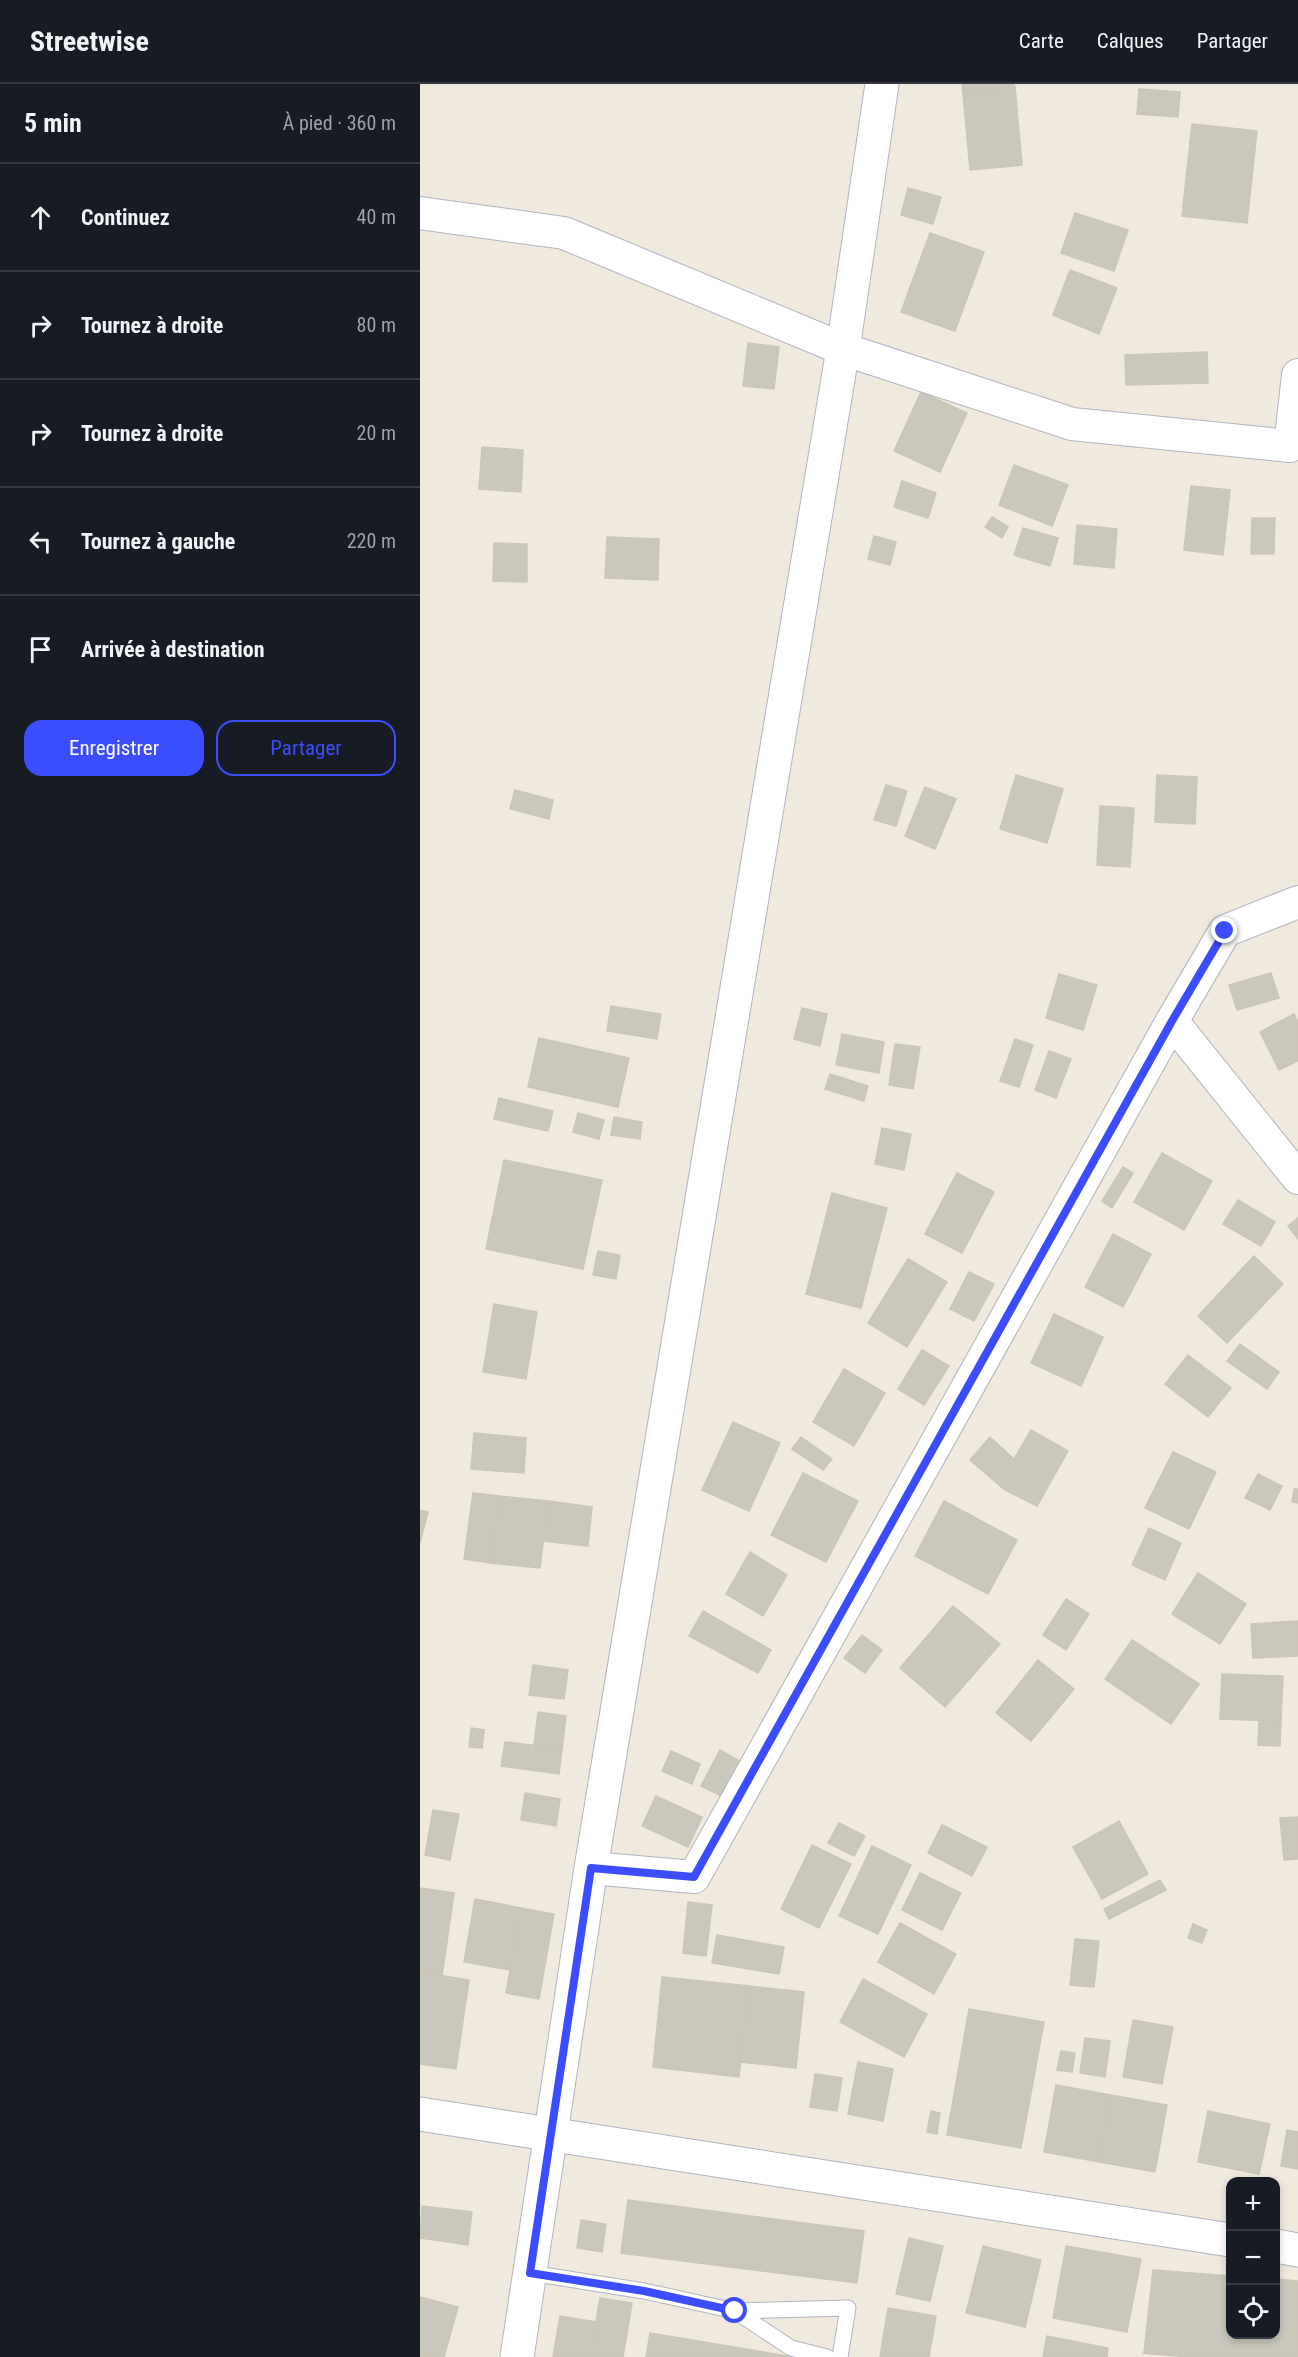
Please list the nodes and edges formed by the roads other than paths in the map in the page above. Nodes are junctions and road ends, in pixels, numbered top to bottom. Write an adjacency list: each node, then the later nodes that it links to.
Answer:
1 (882, 84): 3 (street)
2 (420, 213): 3 (street)
3 (843, 349): 4 (street); 8 (street)
4 (1298, 375)
5 (1298, 902): 6 (street)
6 (1172, 1021): 7 (street); 8 (street)
7 (1298, 1178)
8 (591, 1868): 10 (street)
9 (420, 2114): 10 (street)
10 (552, 2135): 11 (street); 14 (street)
11 (1226, 2239)
12 (1280, 2247): 13 (street)
13 (1298, 2250)
14 (530, 2273): 15 (lane); 16 (street)
15 (735, 2311): 17 (lane); 18 (lane)
16 (517, 2357)
17 (827, 2357)
18 (840, 2357)

